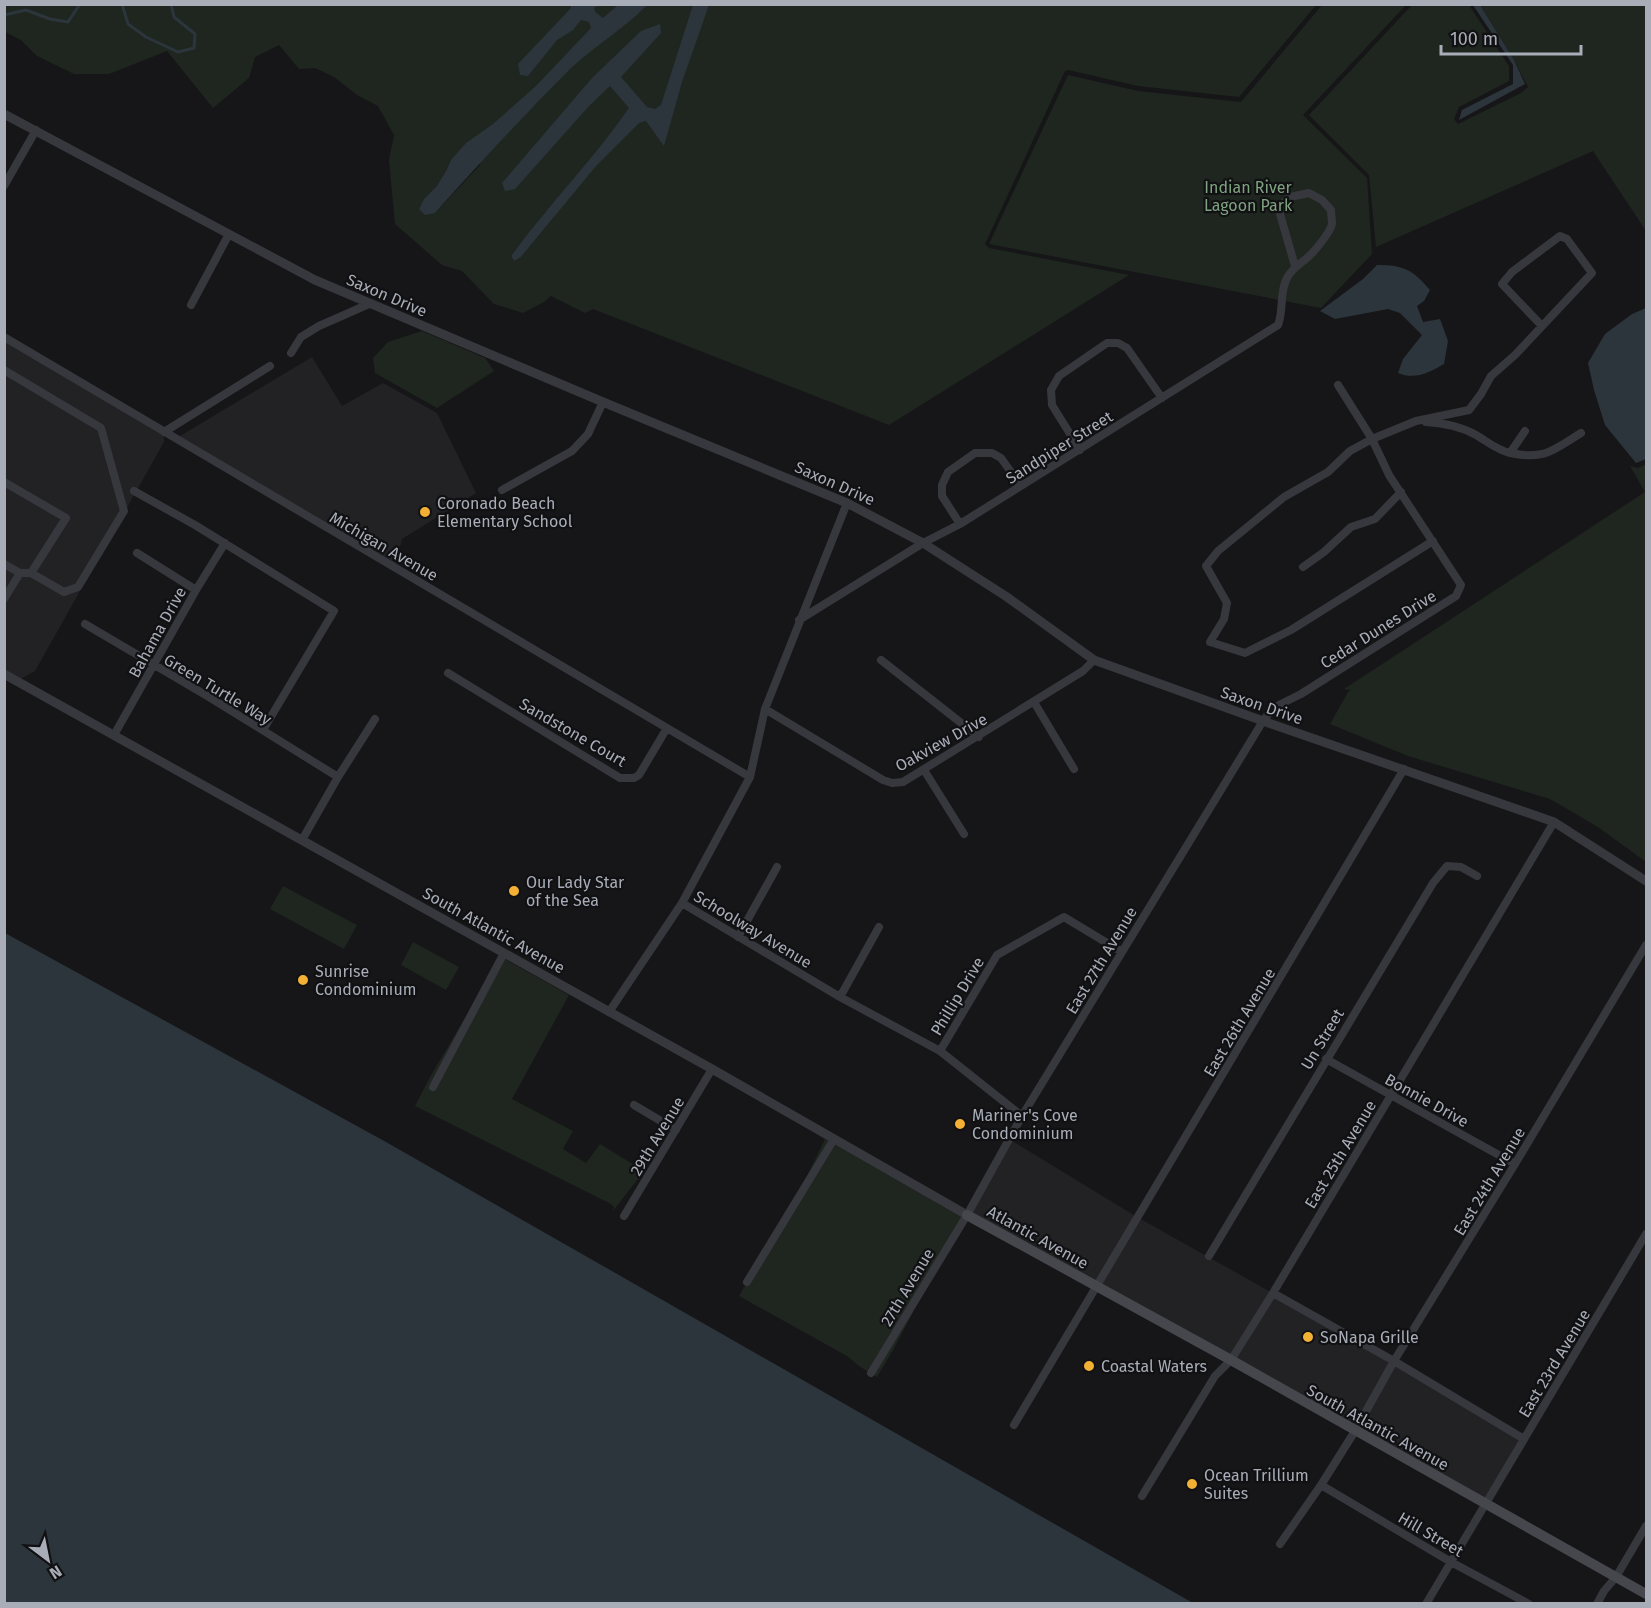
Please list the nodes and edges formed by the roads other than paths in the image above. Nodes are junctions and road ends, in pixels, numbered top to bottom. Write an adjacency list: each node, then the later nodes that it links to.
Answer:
1 (4, 114): 2 (street, Saxon Drive)
2 (36, 130): 3 (street); 4 (street, Saxon Drive)
3 (4, 186)
4 (229, 234): 6 (street, Saxon Drive); 7 (street)
5 (1295, 266): 5 (street, Sandpiper Street); 14 (street, Sandpiper Street)
6 (369, 303): 10 (street); 15 (street, Saxon Drive)
7 (191, 305)
8 (1542, 326): 8 (street); 16 (street)
9 (4, 337): 18 (street, Michigan Avenue)
10 (291, 353)
11 (270, 366): 18 (street)
12 (4, 370): 37 (street)
13 (1338, 385): 20 (street, Cedar Dunes Drive)
14 (1162, 398): 21 (street, Sandpiper Street); 21 (street)
15 (603, 402): 25 (street); 28 (street, Saxon Drive)
16 (1416, 421): 20 (street); 22 (street)
17 (1525, 431): 22 (street)
18 (164, 432): 51 (street, Michigan Avenue)
19 (1581, 433): 22 (street)
20 (1372, 439): 27 (street, Cedar Dunes Drive); 30 (street)
21 (1080, 450): 24 (street, Sandpiper Street)
22 (1510, 453)
23 (4, 482): 37 (street)
24 (1021, 486): 29 (street, Sandpiper Street); 29 (street)
25 (502, 490)
26 (134, 491): 31 (street)
27 (1401, 492): 30 (street, Cedar Dunes Drive); 35 (street)
28 (847, 503): 32 (street, Saxon Drive); 40 (street, Schoolway Avenue)
29 (960, 524): 32 (street, Sandpiper Street)
30 (1433, 541): 50 (street, Cedar Dunes Drive)
31 (225, 543): 38 (street, Bahama Drive); 52 (street)
32 (923, 543): 40 (street, Sandpiper Street); 43 (street, Saxon Drive)
33 (137, 553): 38 (street)
34 (5, 566): 36 (street)
35 (1303, 567)
36 (20, 573): 37 (street); 39 (street)
37 (31, 573)
38 (196, 590): 44 (street, Bahama Drive)
39 (4, 599)
40 (799, 620): 48 (street, Schoolway Avenue)
41 (85, 624): 44 (street, Green Turtle Way)
42 (881, 660): 54 (street)
43 (1094, 660): 47 (street, Oakview Drive); 50 (street, Saxon Drive)
44 (154, 666): 52 (street, Green Turtle Way); 53 (street, Bahama Drive)
45 (448, 673): 51 (street, Sandstone Court)
46 (4, 674): 53 (street, South Atlantic Avenue)
47 (1034, 702): 54 (street, Oakview Drive); 55 (street)
48 (765, 709): 56 (street, Oakview Drive); 59 (street, Schoolway Avenue)
49 (375, 719): 58 (street)
50 (1263, 721): 57 (street, Saxon Drive); 70 (street, East 27th Avenue)
51 (667, 728): 59 (street, Michigan Avenue)
52 (263, 730): 58 (street, Green Turtle Way)
53 (114, 735): 62 (street, South Atlantic Avenue)
54 (979, 737): 56 (street, Oakview Drive)
55 (1074, 769)
56 (924, 770): 61 (street)
57 (1404, 770): 60 (street, Saxon Drive); 89 (street, East 26th Avenue)
58 (338, 777): 62 (street)
59 (750, 777): 66 (street, Schoolway Avenue)
60 (1554, 822): 65 (street, Saxon Drive); 78 (street, East 25th Avenue)
61 (964, 834)
62 (302, 840): 71 (street, South Atlantic Avenue)
63 (777, 867): 68 (street)
64 (1477, 876): 75 (street, Un Street)
65 (1647, 881)
66 (682, 903): 68 (street, Schoolway Avenue); 73 (street)
67 (879, 927): 72 (street)
68 (738, 937): 72 (street, Schoolway Avenue)
69 (1647, 945): 83 (street, East 24th Avenue)
70 (1122, 952): 74 (street, Phillip Drive); 80 (street, East 27th Avenue)
71 (504, 953): 73 (street, South Atlantic Avenue); 77 (street)
72 (840, 997): 74 (street, Schoolway Avenue)
73 (609, 1012): 76 (street, South Atlantic Avenue)
74 (940, 1051): 80 (street, Schoolway Avenue)
75 (1326, 1059): 78 (street, Bonnie Drive); 87 (street, Un Street)
76 (712, 1069): 81 (street, 29th Avenue); 82 (street, South Atlantic Avenue)
77 (433, 1087)
78 (1391, 1095): 83 (street, Bonnie Drive); 90 (street, East 25th Avenue)
79 (634, 1106): 81 (street)
80 (1022, 1116): 84 (street, East 27th Avenue)
81 (676, 1130): 85 (street, 29th Avenue)
82 (834, 1139): 84 (street, South Atlantic Avenue); 88 (street)
83 (1515, 1164): 92 (street, East 24th Avenue)
84 (967, 1215): 89 (main road, Atlantic Avenue); 93 (street, 27th Avenue)
85 (624, 1216)
86 (1647, 1234): 96 (street, East 23rd Avenue)
87 (1209, 1256)
88 (747, 1282)
89 (1095, 1286): 91 (main road, South Atlantic Avenue); 94 (street, East 26th Avenue)
90 (1273, 1293): 91 (street, East 25th Avenue); 92 (street)
91 (1231, 1360): 95 (main road, South Atlantic Avenue); 98 (street, East 25th Avenue)
92 (1394, 1361): 95 (street, East 24th Avenue); 96 (street)
93 (871, 1373)
94 (1014, 1425)
95 (1355, 1431): 97 (street, East 24th Avenue); 99 (main road, South Atlantic Avenue)
96 (1524, 1439): 99 (street, East 23rd Avenue)
97 (1321, 1485): 101 (street, East 24th Avenue); 102 (street, Hill Street)
98 (1142, 1496)
99 (1486, 1504): 102 (street, East 23rd Avenue); 103 (main road, South Atlantic Avenue)
100 (1647, 1526): 103 (street)
101 (1280, 1544)
102 (1451, 1562): 105 (street, East 23rd Avenue); 106 (street, Hill Street)
103 (1616, 1577): 104 (main road, South Atlantic Avenue); 107 (street)
104 (1647, 1594)
105 (1426, 1604)
106 (1529, 1604)
107 (1597, 1604)

